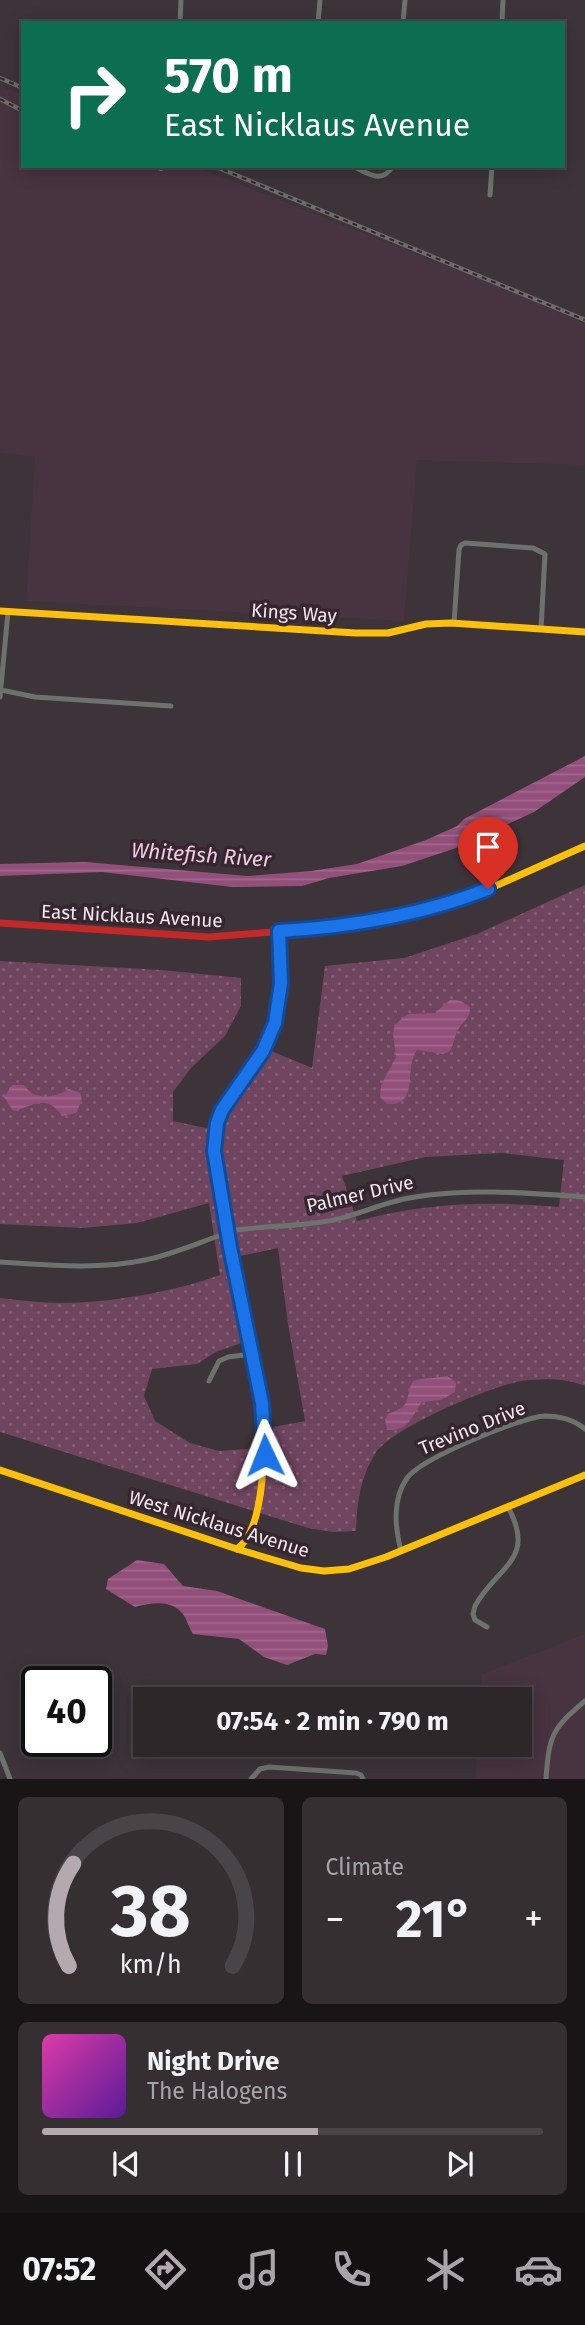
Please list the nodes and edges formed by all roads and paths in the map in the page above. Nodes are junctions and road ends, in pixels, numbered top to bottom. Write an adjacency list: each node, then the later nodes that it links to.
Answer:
1 (181, 0): 5 (street)
2 (320, 0): 6 (street)
3 (405, 0): 7 (street)
4 (503, 0): 8 (street)
5 (180, 21)
6 (318, 21)
7 (403, 21)
8 (502, 21)
9 (357, 168): 10 (street)
10 (392, 168)
11 (492, 168): 12 (street)
12 (490, 195)
13 (4, 611): 14 (street, Kings Way); 17 (street)
14 (454, 623): 15 (street, Kings Way); 15 (street)
15 (541, 629): 16 (street, Kings Way)
16 (585, 632)
17 (1, 690): 18 (street); 19 (street)
18 (0, 697)
19 (171, 706)
20 (585, 846): 22 (street, East Nicklaus Avenue)
21 (0, 923): 22 (street, East Nicklaus Avenue)
22 (279, 931): 24 (street)
23 (585, 1197): 24 (street, Palmer Drive)
24 (227, 1232): 25 (street, Palmer Drive); 26 (street)
25 (0, 1262)
26 (252, 1354): 27 (street); 32 (street)
27 (209, 1381)
28 (585, 1429): 33 (street, Trevino Drive)
29 (0, 1470): 32 (street, West Nicklaus Avenue)
30 (585, 1475): 31 (street, West Nicklaus Avenue)
31 (508, 1507): 33 (street, West Nicklaus Avenue); 34 (street)
32 (237, 1549): 33 (street, West Nicklaus Avenue)
33 (401, 1551)
34 (487, 1627)
35 (585, 1701): 40 (street)
36 (0, 1753): 37 (street)
37 (10, 1779)
38 (251, 1779): 39 (street)
39 (363, 1779)
40 (545, 1779)

